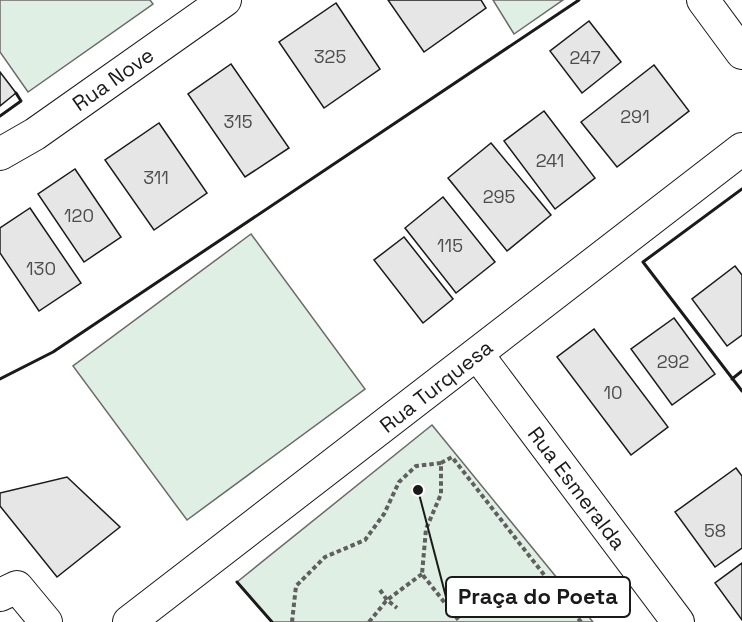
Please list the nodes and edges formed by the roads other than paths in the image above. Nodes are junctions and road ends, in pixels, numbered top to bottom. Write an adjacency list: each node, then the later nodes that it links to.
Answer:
1 (703, 0): 3 (street)
2 (209, 4): 5 (street, Rua Nove)
3 (742, 52)
4 (742, 149): 6 (street, Rua Turquesa)
5 (0, 154)
6 (477, 354): 9 (street, Rua Turquesa); 10 (street, Rua Esmeralda)
7 (8, 591): 8 (street)
8 (46, 622)
9 (129, 622)
10 (678, 622)

